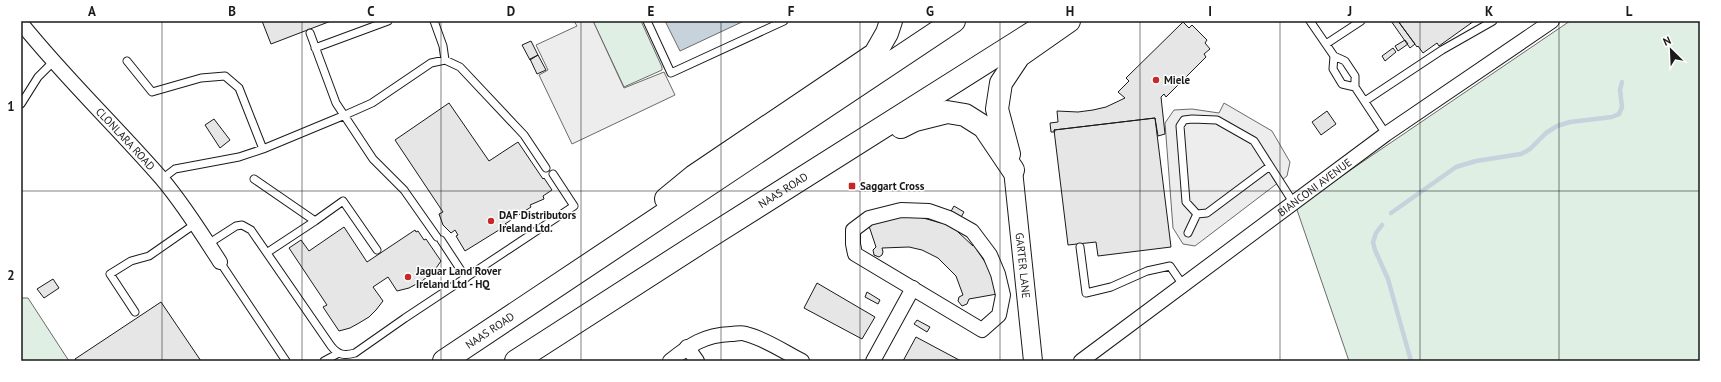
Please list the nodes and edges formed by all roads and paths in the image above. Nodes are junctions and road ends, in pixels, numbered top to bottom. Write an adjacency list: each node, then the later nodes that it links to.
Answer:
1 (388, 21): 17 (lane)
2 (434, 21): 19 (lane)
3 (647, 21): 14 (lane)
4 (784, 21): 14 (lane)
5 (890, 21): 45 (highway)
6 (954, 21): 45 (highway, NAAS ROAD)
7 (1051, 21): 34 (highway, NAAS ROAD)
8 (1069, 21): 30 (highway)
9 (1310, 21): 16 (lane)
10 (1361, 21): 16 (lane)
11 (1493, 21): 23 (lane)
12 (1552, 21): 26 (street, BIANCONI AVENUE)
13 (21, 23): 21 (street, CLONLARA ROAD)
14 (770, 24)
15 (310, 33): 17 (lane)
16 (1326, 44): 18 (lane)
17 (315, 48): 25 (lane)
18 (1334, 56): 22 (lane); 22 (lane)
19 (445, 60): 25 (lane); 29 (lane)
20 (127, 61): 27 (lane)
21 (53, 62): 24 (lane); 32 (street, CLONLARA ROAD)
22 (1355, 87): 23 (lane)
23 (1365, 101): 26 (lane)
24 (21, 104)
25 (345, 115): 27 (lane); 46 (lane)
26 (1386, 134): 35 (street, BIANCONI AVENUE)
27 (263, 149): 32 (lane)
28 (1270, 166): 35 (lane); 36 (lane); 36 (lane)
29 (546, 168)
30 (1013, 170): 34 (highway); 60 (street, GARTER LANE)
31 (553, 174): 46 (lane)
32 (162, 179): 38 (street, CLONLARA ROAD)
33 (254, 179): 37 (lane)
34 (800, 180): 55 (highway, NAAS ROAD)
35 (1293, 202): 47 (street, BIANCONI AVENUE)
36 (1197, 214): 39 (lane)
37 (315, 221): 42 (lane); 43 (lane)
38 (195, 224): 40 (street, CLONLARA ROAD); 49 (lane)
39 (1188, 233)
40 (208, 244): 43 (lane); 44 (street, CLONLARA ROAD)
41 (1080, 247): 47 (lane)
42 (377, 250)
43 (268, 252): 51 (lane)
44 (220, 262): 52 (lane)
45 (576, 274): 54 (highway, NAAS ROAD)
46 (466, 278): 51 (lane)
47 (1183, 285): 61 (street, BIANCONI AVENUE)
48 (913, 288): 48 (street); 59 (street)
49 (135, 312)
50 (687, 347): 56 (street); 57 (street); 58 (street)
51 (337, 354): 53 (lane)
52 (286, 361)
53 (324, 361)
54 (444, 361)
55 (516, 361)
56 (670, 361)
57 (697, 361)
58 (802, 361)
59 (873, 361)
60 (1033, 361)
61 (1081, 361)

